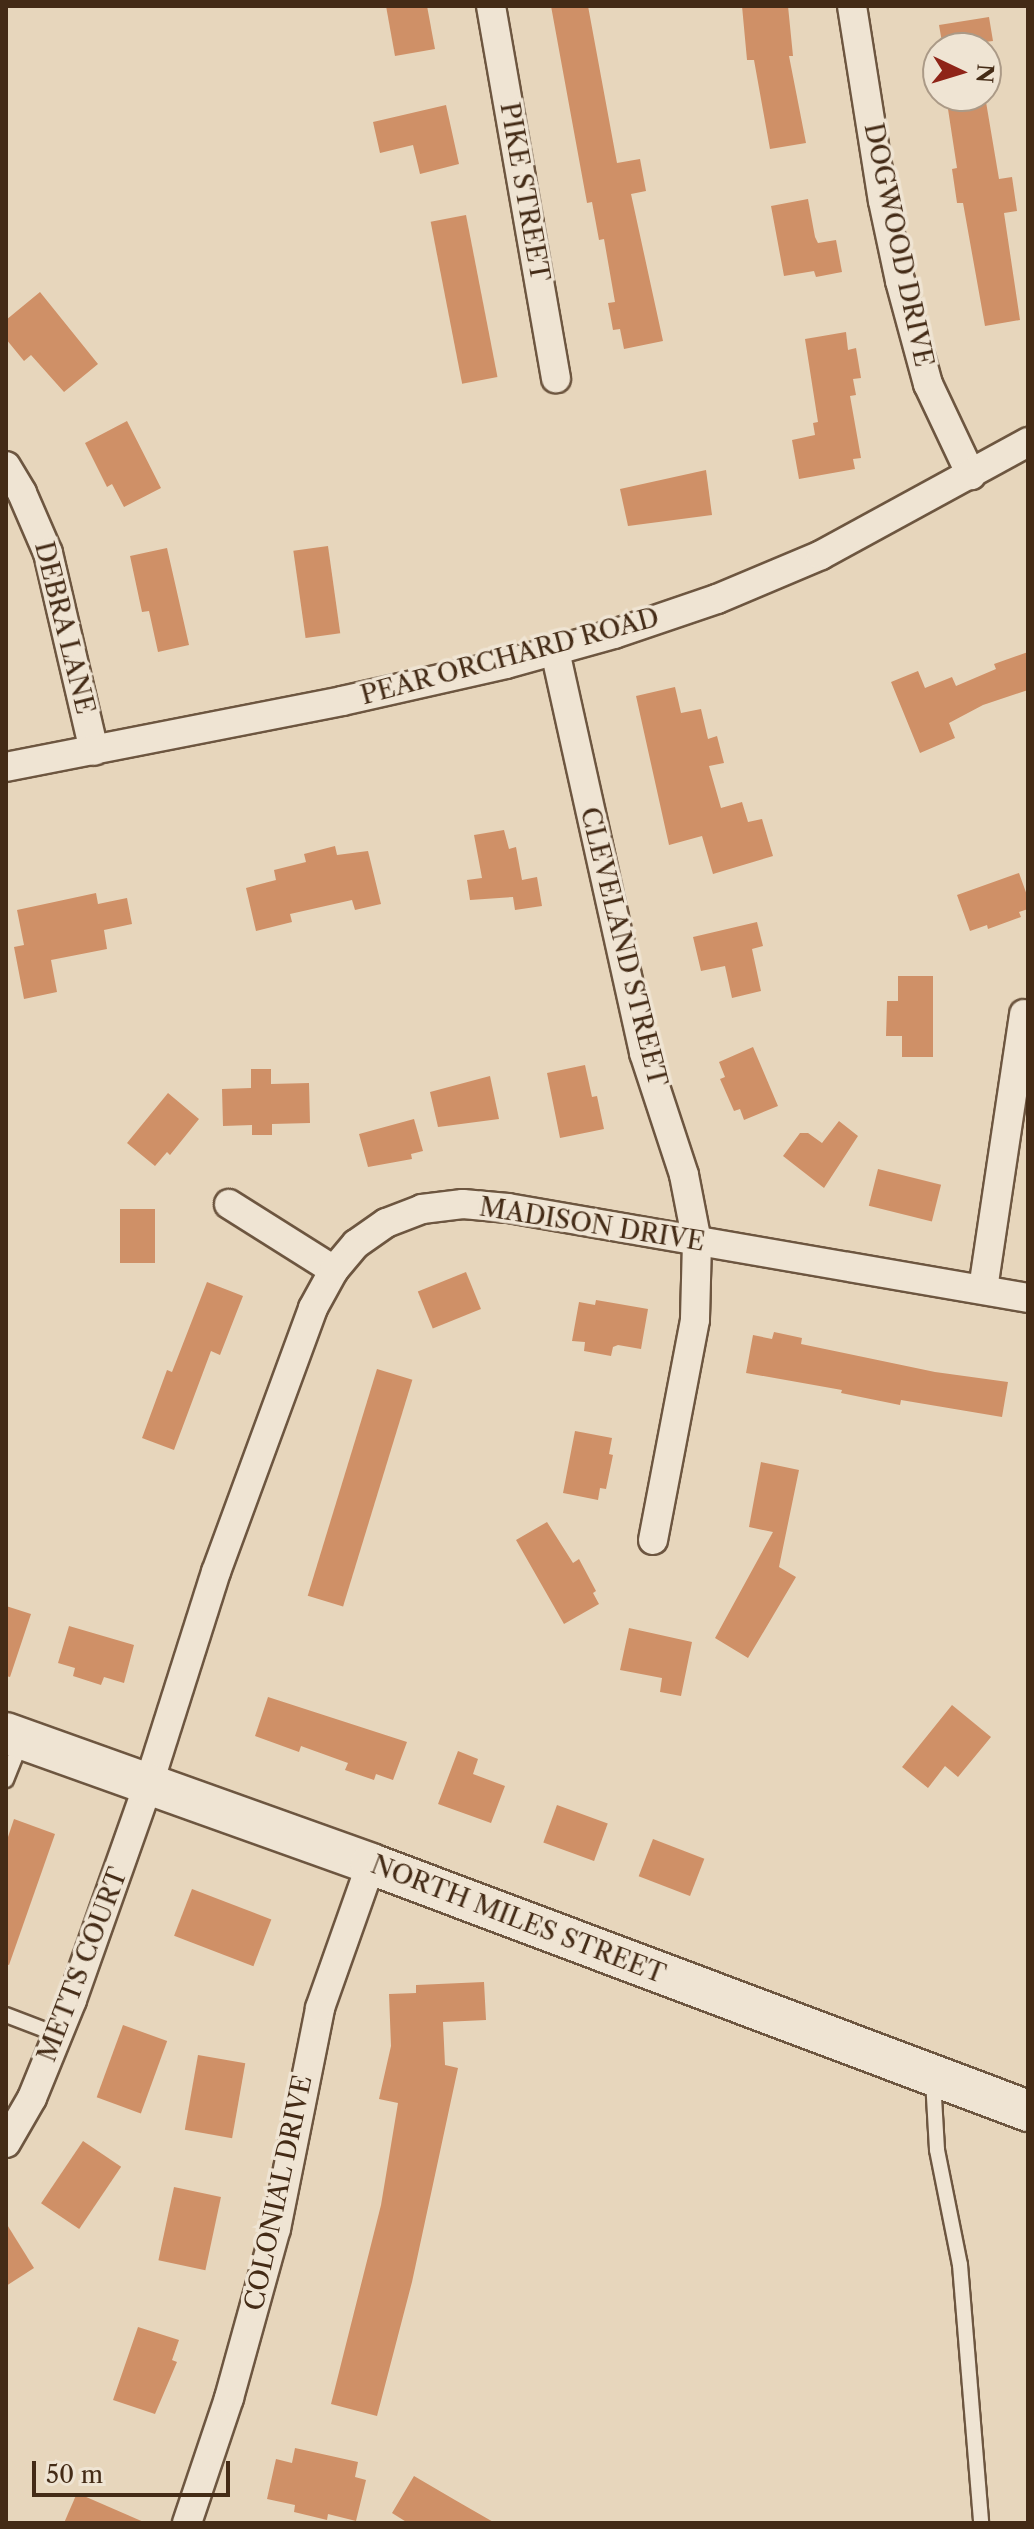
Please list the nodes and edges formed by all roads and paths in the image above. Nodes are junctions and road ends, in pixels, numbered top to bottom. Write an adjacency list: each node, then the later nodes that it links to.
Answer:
1 (491, 6): 3 (street, PIKE STREET)
2 (852, 6): 6 (street, DOGWOOD DRIVE)
3 (556, 378)
4 (1028, 442): 6 (street, PEAR ORCHARD ROAD)
5 (6, 466): 8 (street, DEBRA LANE)
6 (971, 475): 7 (street, PEAR ORCHARD ROAD)
7 (555, 651): 8 (street, PEAR ORCHARD ROAD); 12 (street, CLEVELAND STREET)
8 (94, 751): 9 (street, PEAR ORCHARD ROAD)
9 (6, 767)
10 (1024, 1014): 14 (street)
11 (229, 1204): 13 (street)
12 (697, 1242): 13 (street, MADISON DRIVE); 14 (street, MADISON DRIVE); 16 (street, CLEVELAND STREET)
13 (334, 1270): 19 (street, MADISON DRIVE)
14 (983, 1289): 15 (street, MADISON DRIVE)
15 (1028, 1298)
16 (653, 1540)
17 (14, 1736): 18 (lane); 19 (main road, NORTH MILES STREET)
18 (6, 1780)
19 (149, 1783): 20 (main road, NORTH MILES STREET); 22 (street, METTS COURT)
20 (371, 1864): 23 (main road, NORTH MILES STREET); 26 (street, COLONIAL DRIVE)
21 (6, 2015): 22 (lane)
22 (58, 2035): 25 (street, METTS COURT)
23 (933, 2076): 24 (main road, NORTH MILES STREET); 27 (lane)
24 (1028, 2111)
25 (6, 2143)
26 (187, 2523)
27 (981, 2523)

